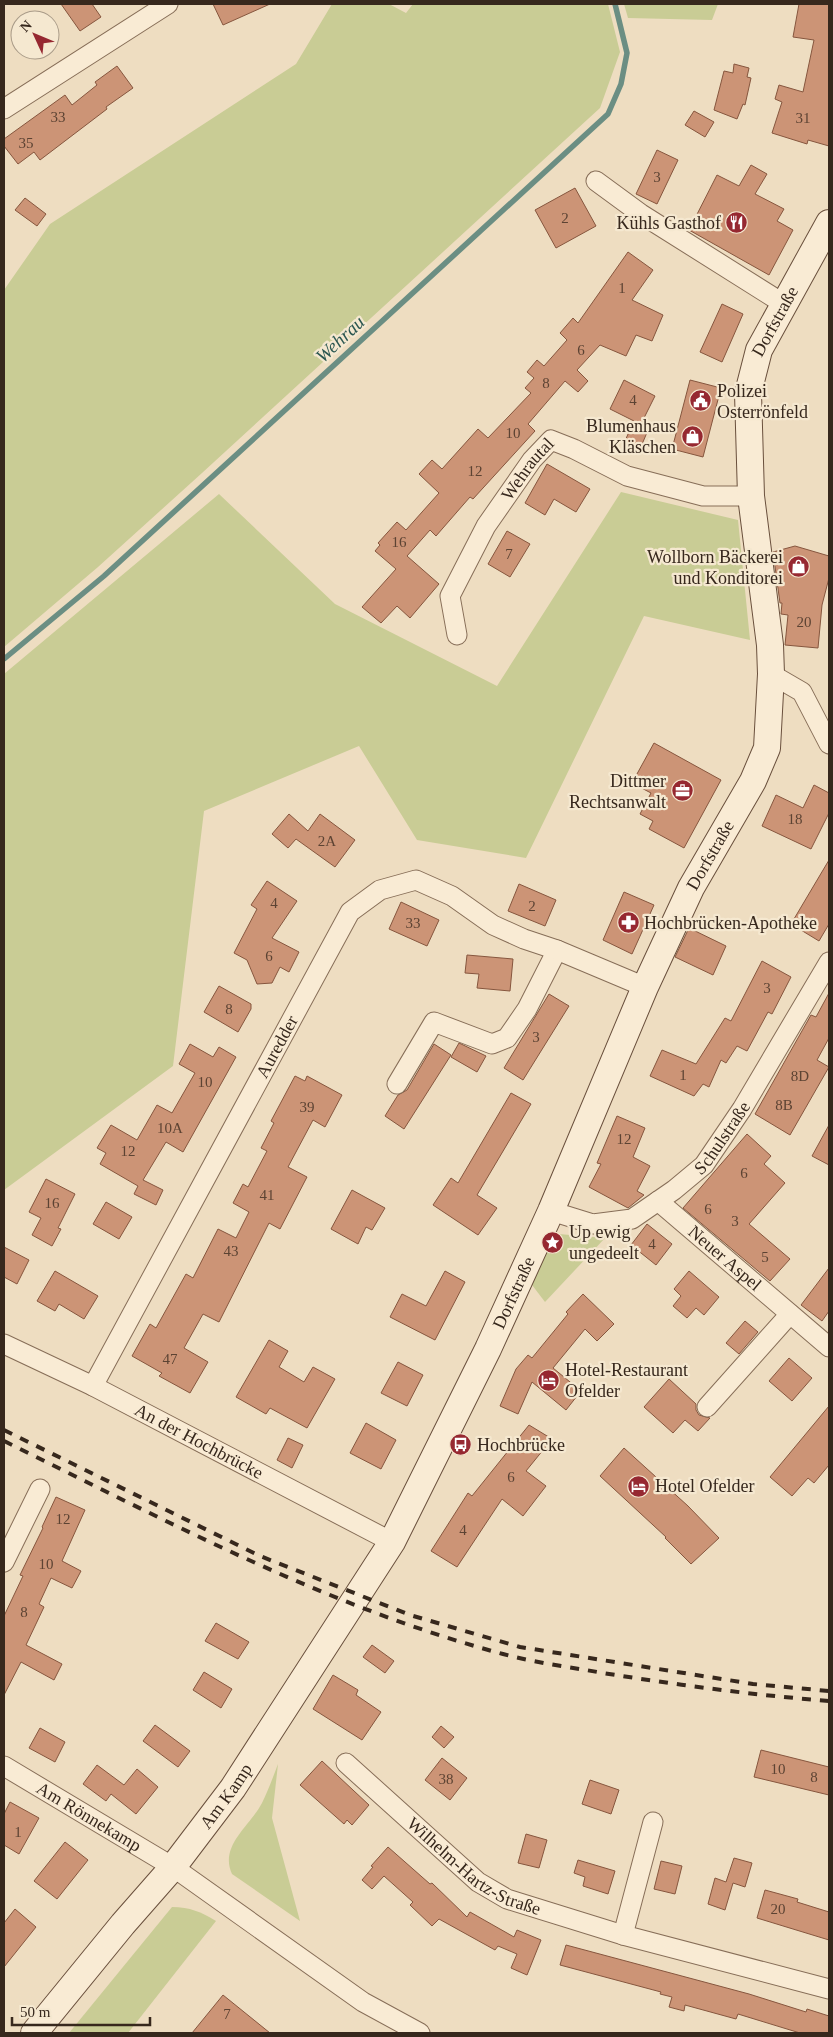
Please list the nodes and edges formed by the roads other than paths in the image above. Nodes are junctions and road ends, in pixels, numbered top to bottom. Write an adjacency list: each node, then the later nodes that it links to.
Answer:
1 (168, 4): 2 (street)
2 (4, 109)
3 (596, 181): 5 (street)
4 (829, 223): 5 (main road, Dorfstraße)
5 (784, 304): 6 (main road, Dorfstraße)
6 (752, 496): 7 (street, Wehrautal); 8 (main road, Dorfstraße)
7 (456, 635)
8 (770, 674): 9 (street); 12 (main road, Dorfstraße)
9 (829, 744)
10 (557, 950): 12 (street, Auredder); 13 (street); 19 (street, Auredder)
11 (826, 971): 14 (street, Schulstraße)
12 (645, 987): 15 (main road, Dorfstraße)
13 (397, 1084)
14 (658, 1201): 15 (street, Schulstraße); 16 (street, Neuer Aspel)
15 (551, 1211): 22 (main road, Dorfstraße)
16 (790, 1314): 18 (street, Neuer Aspel); 20 (street)
17 (4, 1344): 19 (street, An der Hochbrücke)
18 (829, 1347)
19 (93, 1386): 22 (street, An der Hochbrücke)
20 (707, 1407)
21 (40, 1489): 23 (street)
22 (392, 1542): 27 (main road, Am Kamp)
23 (4, 1562)
24 (346, 1763): 28 (street, Wilhelm-Hartz-Straße)
25 (4, 1766): 27 (street, Am Rönnekamp)
26 (653, 1822): 28 (street)
27 (172, 1868): 30 (main road, Am Kamp); 31 (street, Am Rönnekamp)
28 (624, 1935): 29 (street, Wilhelm-Hartz-Straße)
29 (829, 1989)
30 (34, 2033)
31 (420, 2033)

